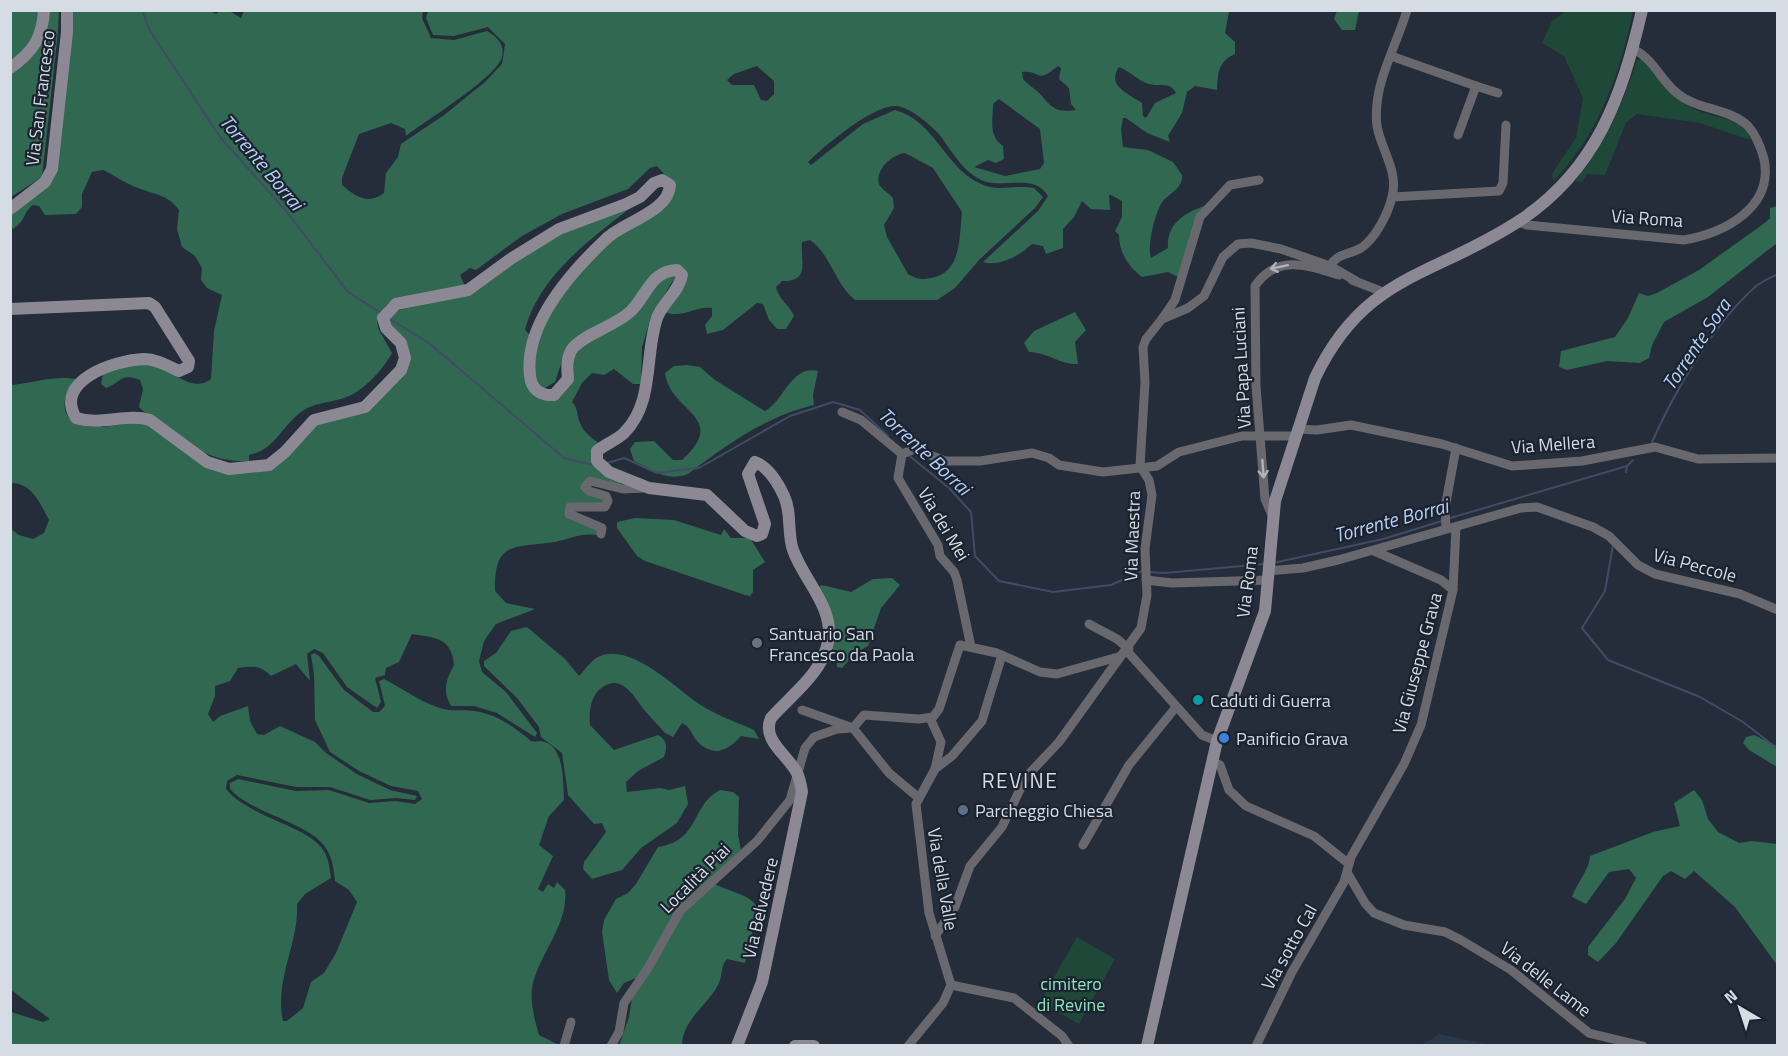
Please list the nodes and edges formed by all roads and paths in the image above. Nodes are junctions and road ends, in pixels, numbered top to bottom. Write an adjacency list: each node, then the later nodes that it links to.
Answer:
1 (44, 10): 7 (street, Via San Francesco)
2 (67, 10): 14 (street, Via San Francesco)
3 (1407, 10): 6 (street)
4 (1642, 10): 5 (street, Via Roma)
5 (1633, 49): 15 (street, Via Roma); 15 (street, Via Roma)
6 (1390, 57): 8 (street); 13 (street)
7 (10, 68)
8 (1476, 86): 9 (street); 11 (street)
9 (1498, 93)
10 (1506, 125): 13 (street)
11 (1458, 135)
12 (1259, 180): 20 (street, Via Maestra)
13 (1392, 197): 16 (street)
14 (10, 209)
15 (1518, 222): 18 (street, Via Roma)
16 (1330, 266): 17 (street); 20 (street)
17 (1356, 281): 18 (street, Via Papa Luciani); 23 (street, Via Papa Luciani, one-way to 23)
18 (1383, 292): 22 (street, Via Roma)
19 (10, 309): 28 (street)
20 (1162, 319): 27 (street, Via Maestra)
21 (842, 412): 25 (street)
22 (1296, 433): 23 (street, Via Mellera); 24 (street, Via Mellera); 29 (street, Via Roma)
23 (1261, 435): 27 (street, Via Mellera); 29 (street, Via Papa Luciani, one-way to 29)
24 (1456, 448): 26 (street, Via Mellera); 30 (street, Via Giuseppe Grava)
25 (904, 453): 27 (street, Via Mellera); 38 (street, Via dei Mei)
26 (1778, 458)
27 (1142, 468): 34 (street, Via Maestra)
28 (649, 488): 31 (street); 49 (street)
29 (1273, 516): 33 (street, Via Roma)
30 (1449, 526): 32 (street, Via Peccole); 35 (street, Via Giuseppe Grava); 36 (street, Via Peccole)
31 (601, 534)
32 (1374, 551): 33 (street, Via Peccole); 35 (street)
33 (1268, 573): 34 (street, Via Peccole); 46 (street, Via Roma)
34 (1146, 577): 39 (street, Via Maestra)
35 (1453, 590): 52 (street, Via Giuseppe Grava)
36 (1778, 610)
37 (1089, 624): 39 (street)
38 (971, 646): 40 (street); 44 (street)
39 (1128, 650): 41 (street, Via Maestra); 42 (street)
40 (1002, 656): 41 (street); 48 (street)
41 (1118, 657): 53 (street, Via Maestra)
42 (1176, 707): 46 (street); 51 (street)
43 (802, 710): 45 (street)
44 (930, 718): 45 (street); 48 (street)
45 (854, 728): 49 (street); 50 (street)
46 (1216, 741): 47 (street, Via Roma)
47 (1212, 761): 52 (street, Via delle Lame); 63 (street, Via Roma)
48 (935, 769): 50 (street)
49 (798, 774): 57 (street, Località Piai); 58 (street, Via Belvedere)
50 (919, 798): 53 (street, Via della Valle)
51 (1083, 845)
52 (1348, 869): 64 (street, Via sotto Cal); 65 (street, Via delle Lame)
53 (935, 936): 54 (street, Via della Valle)
54 (951, 985): 61 (street); 62 (street)
55 (570, 1022): 56 (street)
56 (564, 1046)
57 (611, 1046)
58 (737, 1046)
59 (795, 1046): 60 (street)
60 (814, 1046)
61 (908, 1046)
62 (1070, 1046)
63 (1147, 1046)
64 (1256, 1046)
65 (1643, 1046)

